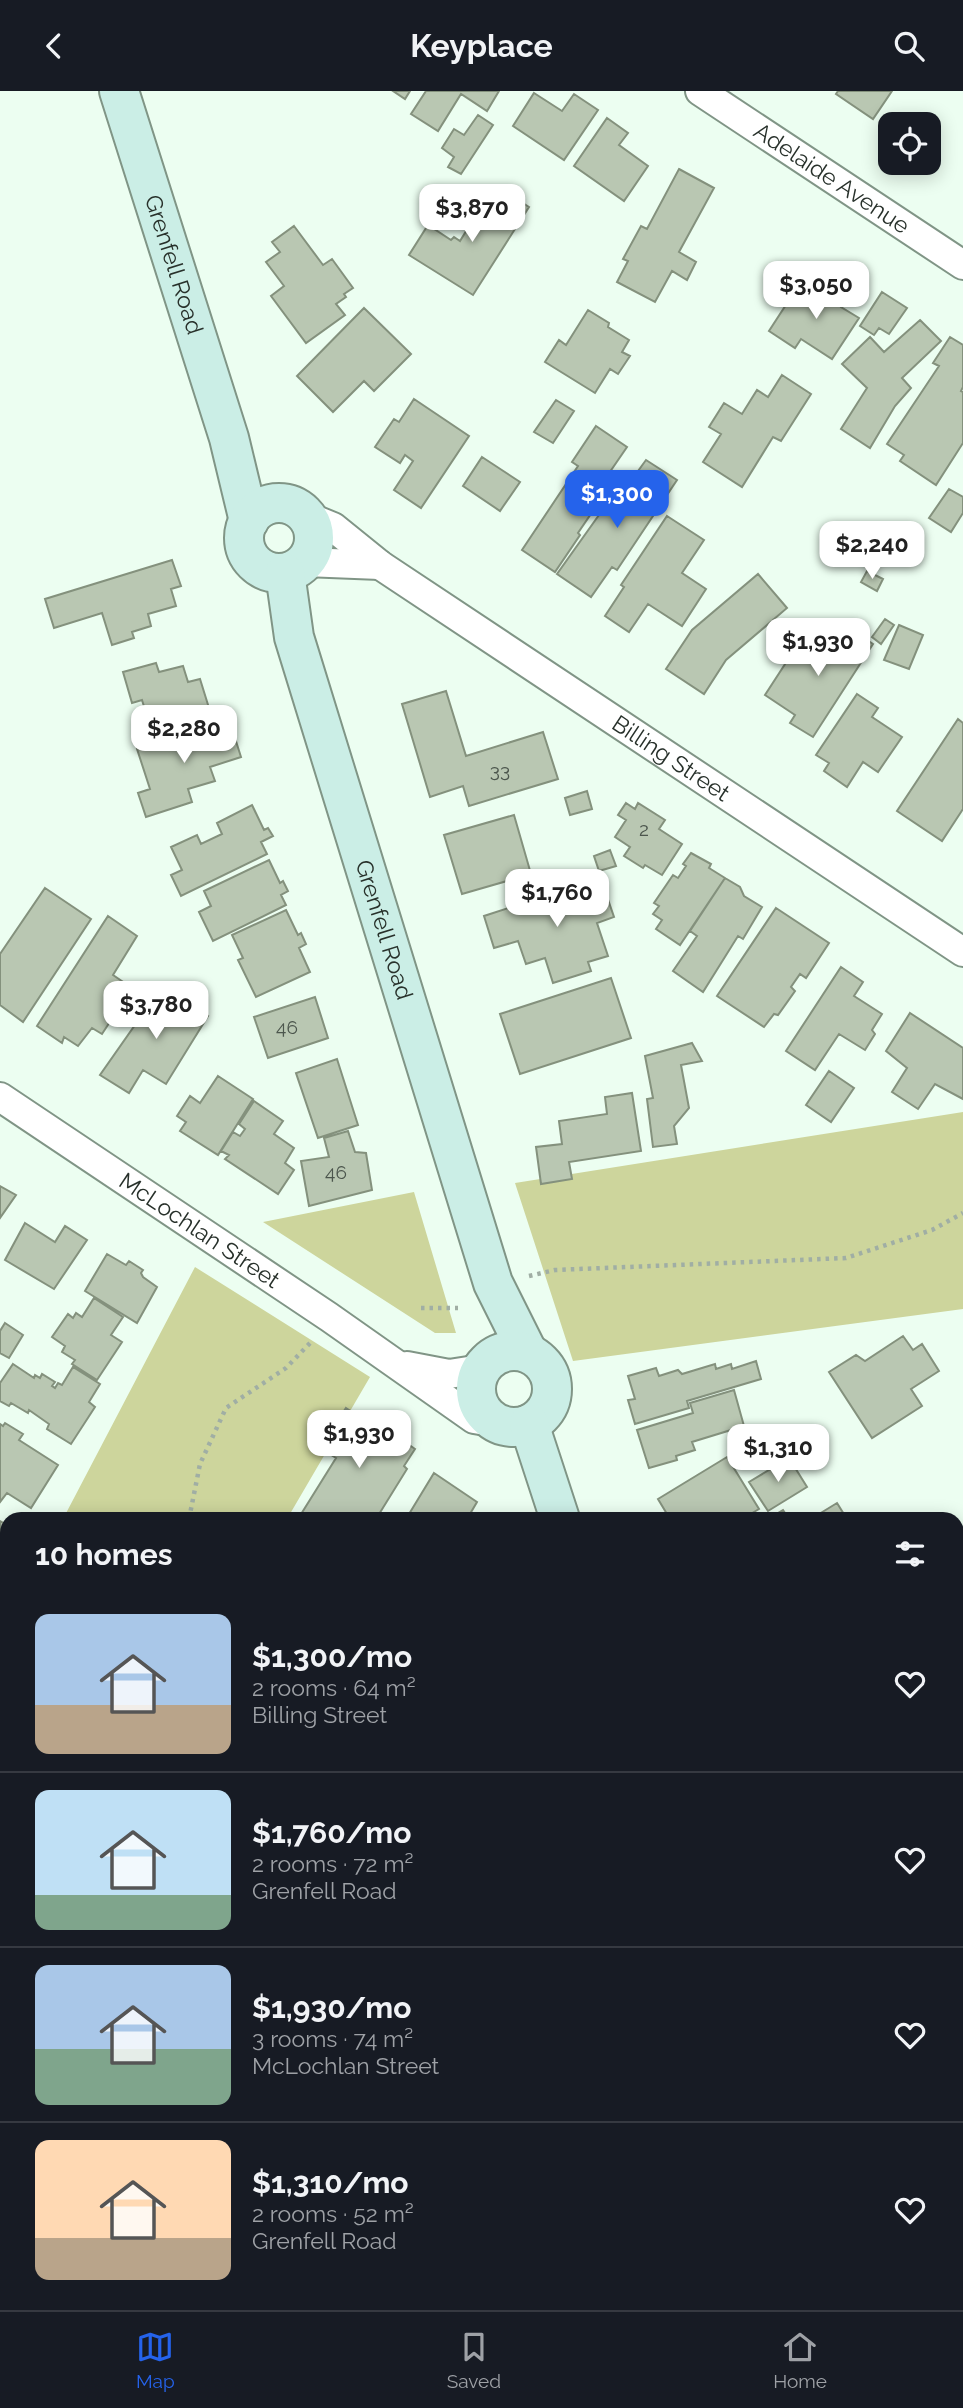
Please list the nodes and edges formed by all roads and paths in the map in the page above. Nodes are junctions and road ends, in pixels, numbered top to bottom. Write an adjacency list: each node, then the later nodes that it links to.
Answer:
1 (119, 91): 4 (street, Grenfell Road)
2 (700, 91): 3 (street, Adelaide Avenue)
3 (963, 265)
4 (278, 514): 5 (street, Billing Street); 6 (street); 6 (street)
5 (380, 565): 6 (street); 7 (street, Billing Street)
6 (295, 568): 10 (street, Grenfell Road)
7 (963, 952)
8 (0, 1097): 13 (street, McLochlan Street)
9 (963, 1213): 10 (path)
10 (494, 1283): 14 (street, Grenfell Road)
11 (421, 1308): 12 (path)
12 (458, 1308)
13 (330, 1317): 15 (street, McLochlan Street); 17 (path)
14 (503, 1359): 15 (street, McLochlan Street); 16 (street); 16 (street)
15 (398, 1364): 16 (street, McLochlan Street)
16 (513, 1423): 18 (street)
17 (190, 1512)
18 (557, 1512)

